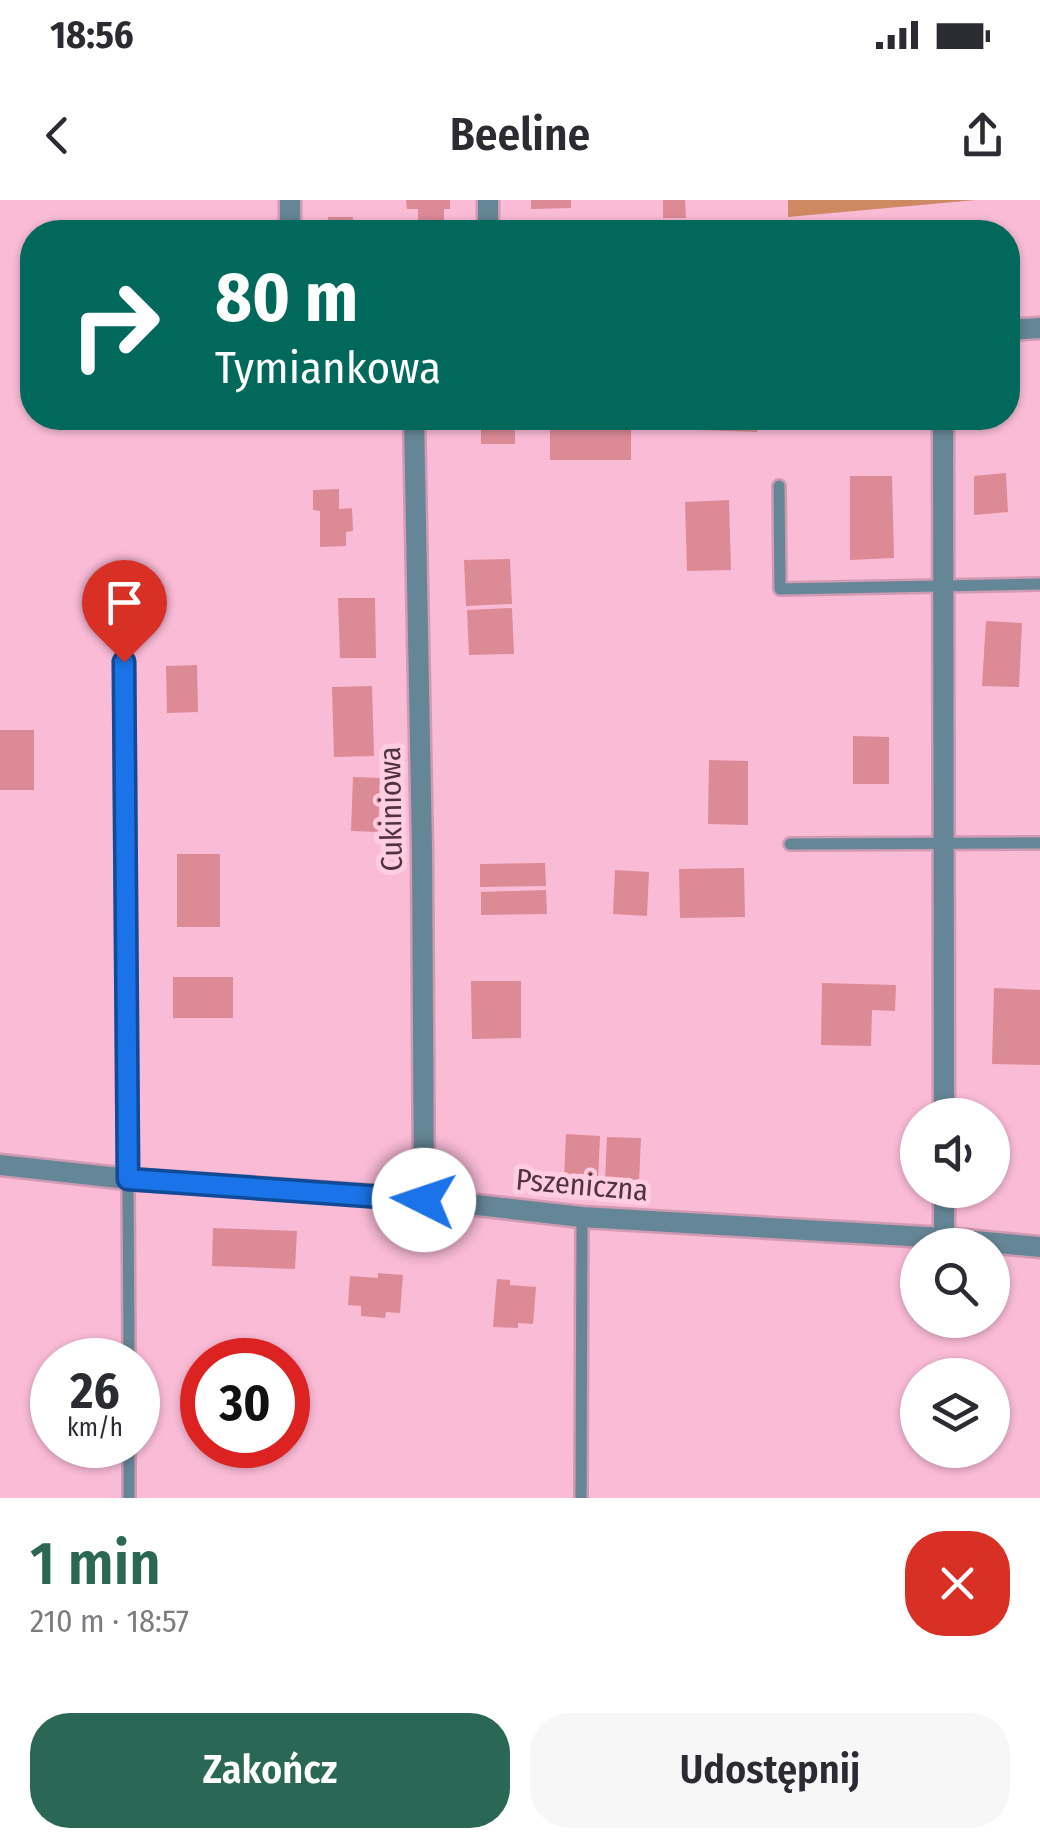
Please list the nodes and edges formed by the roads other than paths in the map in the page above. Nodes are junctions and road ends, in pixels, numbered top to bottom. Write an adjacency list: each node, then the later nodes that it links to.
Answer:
1 (414, 430): 13 (street, Cukiniowa)
2 (943, 430): 5 (street)
3 (778, 486): 5 (lane)
4 (1040, 584): 5 (lane)
5 (943, 586): 7 (street)
6 (124, 662): 12 (street)
7 (944, 843): 8 (lane); 9 (lane); 10 (street)
8 (1040, 843)
9 (790, 844)
10 (944, 1098)
11 (0, 1166): 12 (street, Pszeniczna)
12 (128, 1179): 13 (street, Pszeniczna); 18 (lane)
13 (424, 1200): 14 (street, Pszeniczna)
14 (582, 1217): 15 (street, Pszeniczna); 21 (lane)
15 (900, 1235)
16 (1010, 1244): 17 (street, Pszeniczna)
17 (1040, 1247)
18 (129, 1338)
19 (129, 1468): 20 (lane)
20 (130, 1498)
21 (581, 1498)

